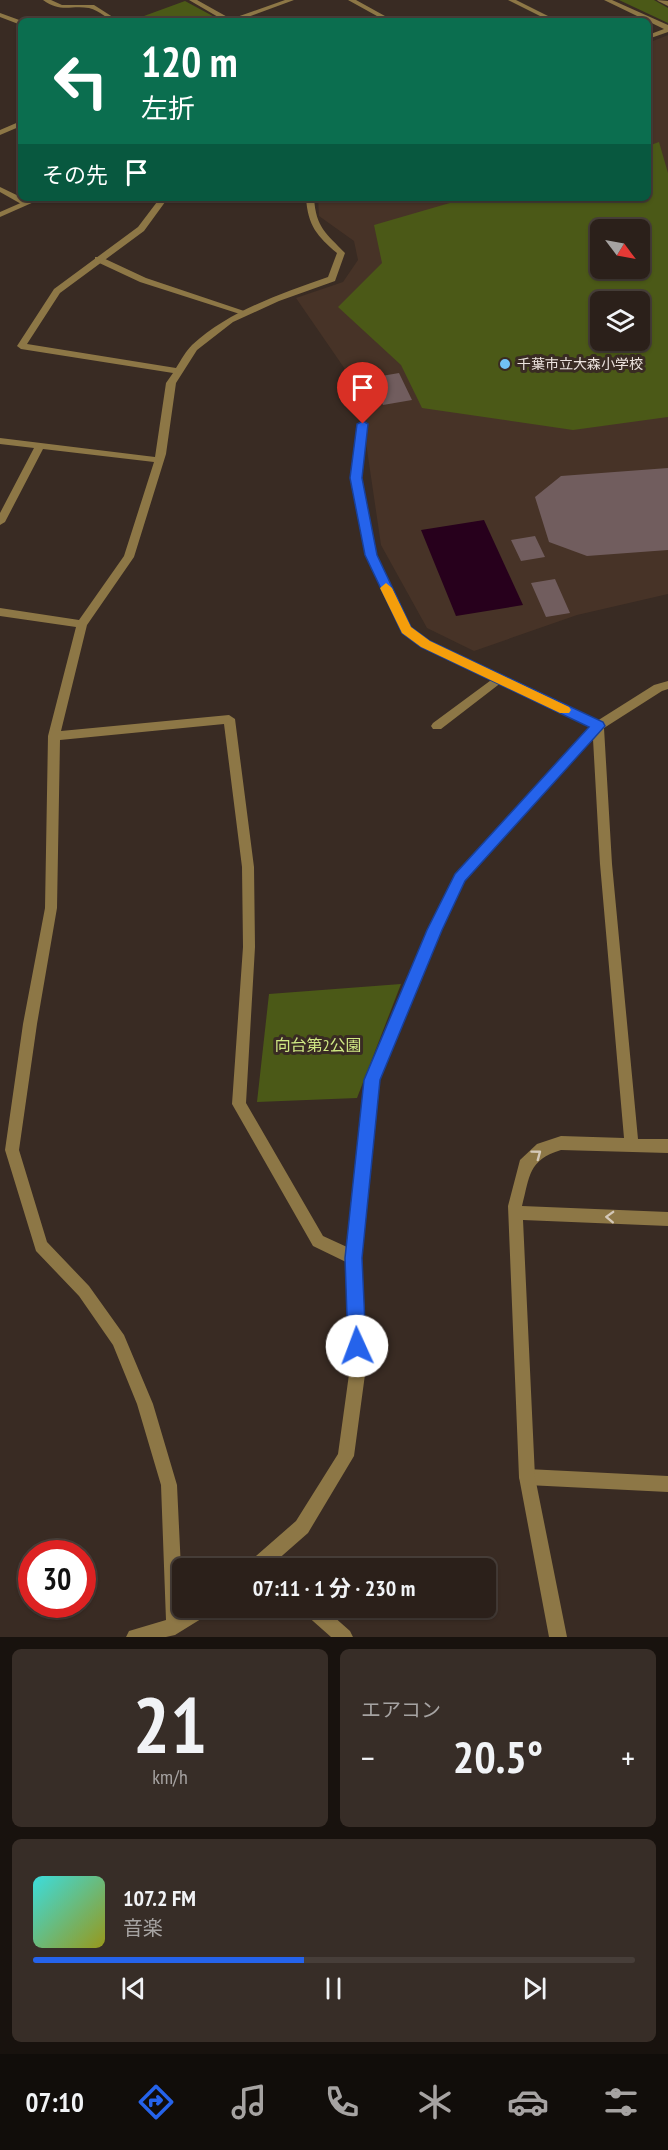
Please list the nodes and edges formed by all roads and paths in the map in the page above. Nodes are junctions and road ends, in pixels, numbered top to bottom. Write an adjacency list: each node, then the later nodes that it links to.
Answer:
1 (46, 0): 10 (street)
2 (192, 0): 11 (street)
3 (291, 0): 12 (street)
4 (351, 0): 13 (street)
5 (511, 0): 14 (street)
6 (607, 0): 15 (street)
7 (660, 0): 8 (street)
8 (668, 4)
9 (0, 15): 17 (street)
10 (111, 18)
11 (225, 18)
12 (239, 18)
13 (385, 18)
14 (549, 18)
15 (641, 18)
16 (651, 22): 18 (street)
17 (18, 23)
18 (668, 29): 19 (street)
19 (651, 36)
20 (18, 124): 21 (street)
21 (0, 133)
22 (0, 189): 23 (street)
23 (18, 199)
24 (22, 201): 28 (street)
25 (31, 201): 28 (street)
26 (162, 201): 30 (street)
27 (310, 201): 31 (street)
28 (26, 203): 29 (street)
29 (0, 214)
30 (98, 259): 31 (street); 32 (street)
31 (246, 313): 32 (street)
32 (179, 371): 36 (street)
33 (363, 424): 40 (street)
34 (0, 441): 35 (street)
35 (40, 446): 36 (street); 37 (street)
36 (159, 460): 39 (street)
37 (0, 522)
38 (0, 612): 39 (street)
39 (82, 624): 44 (street)
40 (498, 679): 42 (street); 43 (street)
41 (668, 685): 43 (street)
42 (437, 726)
43 (598, 726): 45 (street); 49 (street)
44 (54, 736): 49 (street); 55 (street)
45 (632, 1145): 46 (street); 47 (street, one-way to 45)
46 (668, 1146)
47 (515, 1209): 48 (street, one-way to 47); 50 (street)
48 (668, 1219)
49 (353, 1258): 52 (street)
50 (526, 1477): 51 (street); 58 (street)
51 (668, 1484)
52 (269, 1558)
53 (187, 1618): 55 (street)
54 (322, 1618): 57 (street)
55 (175, 1626): 56 (street)
56 (135, 1637)
57 (344, 1637)
58 (558, 1637)

